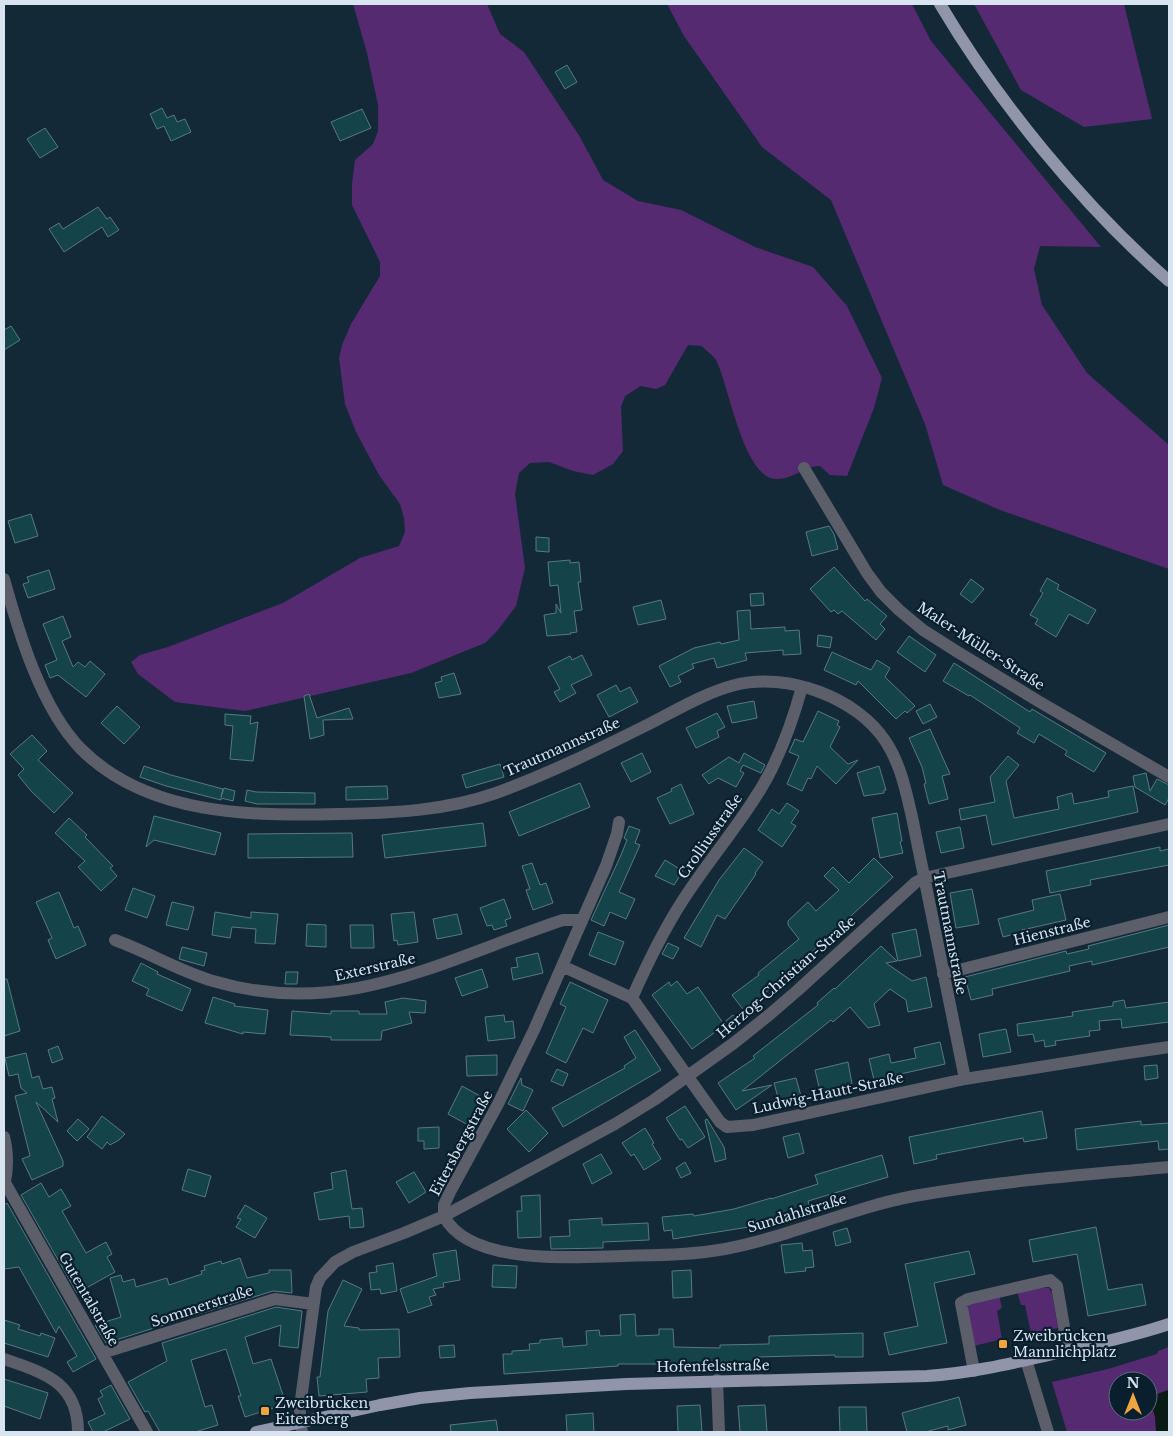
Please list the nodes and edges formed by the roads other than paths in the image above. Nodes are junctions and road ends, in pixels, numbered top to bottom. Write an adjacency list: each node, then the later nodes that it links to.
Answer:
1 (940, 4): 2 (main road)
2 (1169, 281)
3 (804, 468): 6 (street, Maler-Müller-Straße)
4 (4, 579): 5 (street, Trautmannstraße)
5 (802, 687): 9 (street, Trautmannstraße); 15 (street, Crolliusstraße)
6 (1169, 777)
7 (619, 822): 11 (street, Eitersbergstraße)
8 (1169, 824): 9 (street, Herzog-Christian-Straße)
9 (924, 878): 14 (street, Trautmannstraße); 17 (street, Herzog-Christian-Straße)
10 (1169, 917): 14 (street, Hienstraße)
11 (581, 920): 12 (street, Exterstraße); 13 (street, Eitersbergstraße)
12 (115, 940)
13 (562, 966): 15 (street, Ludwig-Hautt-Straße); 22 (street, Eitersbergstraße)
14 (943, 974): 18 (street, Trautmannstraße)
15 (632, 998): 17 (street, Ludwig-Hautt-Straße)
16 (1169, 1048): 18 (street, Ludwig-Hautt-Straße)
17 (688, 1076): 18 (street, Ludwig-Hautt-Straße); 22 (street, Herzog-Christian-Straße)
18 (965, 1079)
19 (4, 1137): 21 (street)
20 (1169, 1166): 22 (street, Sundahlstraße)
21 (4, 1181): 26 (street, Gutentalstraße)
22 (444, 1216): 23 (street, Eitersbergstraße)
23 (313, 1304): 26 (street, Sommerstraße); 31 (street, Eitersbergstraße)
24 (1169, 1324): 25 (main road, Hofenfelsstraße)
25 (1068, 1350): 28 (main road, Hofenfelsstraße); 29 (street)
26 (102, 1353): 33 (street, Gutentalstraße)
27 (4, 1359): 32 (street)
28 (1026, 1360): 29 (main road, Hofenfelsstraße); 36 (street)
29 (974, 1371): 30 (main road, Hofenfelsstraße)
30 (716, 1380): 31 (main road, Hofenfelsstraße); 35 (street)
31 (301, 1427): 34 (main road, Hofenfelsstraße)
32 (78, 1432)
33 (147, 1432)
34 (256, 1432)
35 (719, 1432)
36 (1048, 1432)

